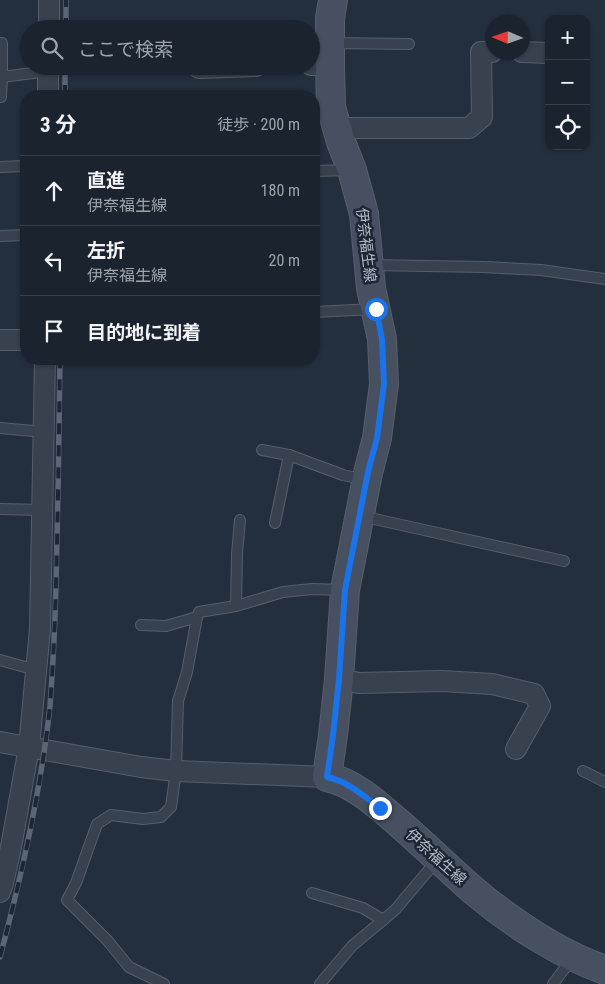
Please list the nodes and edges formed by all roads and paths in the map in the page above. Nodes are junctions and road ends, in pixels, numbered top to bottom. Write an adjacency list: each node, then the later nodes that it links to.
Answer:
1 (49, 0): 3 (street)
2 (333, 0): 9 (main road, 伊奈福生線)
3 (49, 20)
4 (2, 43): 12 (lane)
5 (409, 44): 9 (lane)
6 (485, 52): 15 (street)
7 (530, 52): 8 (street)
8 (545, 53)
9 (324, 58): 15 (main road, 伊奈福生線)
10 (20, 74): 12 (lane)
11 (48, 75): 13 (street)
12 (2, 77): 14 (lane)
13 (48, 90)
14 (1, 97)
15 (337, 128): 18 (main road, 伊奈福生線)
16 (0, 166): 17 (lane)
17 (20, 166)
18 (352, 170): 19 (lane); 22 (main road, 伊奈福生線)
19 (320, 171)
20 (20, 235): 21 (lane)
21 (0, 236)
22 (369, 265): 23 (lane); 24 (main road, 伊奈福生線)
23 (605, 279)
24 (376, 309): 25 (lane); 33 (main road, 伊奈福生線)
25 (320, 312)
26 (0, 340): 27 (street)
27 (20, 340)
28 (45, 365): 30 (street)
29 (0, 428): 30 (lane)
30 (44, 432): 35 (street)
31 (262, 450): 32 (lane)
32 (289, 455): 33 (lane); 38 (lane)
33 (367, 480): 36 (main road, 伊奈福生線)
34 (0, 509): 35 (lane)
35 (42, 510): 45 (street)
36 (360, 516): 39 (lane); 40 (main road, 伊奈福生線)
37 (240, 520): 41 (lane)
38 (275, 522)
39 (564, 561)
40 (345, 590): 41 (lane); 46 (main road, 伊奈福生線)
41 (236, 606): 42 (lane)
42 (198, 617): 43 (lane); 50 (lane)
43 (141, 625)
44 (0, 660): 45 (lane)
45 (36, 670): 48 (street)
46 (339, 679): 49 (street); 52 (main road, 伊奈福生線)
47 (0, 742): 48 (street)
48 (28, 747): 50 (street); 55 (street)
49 (516, 749)
50 (176, 771): 52 (street); 60 (lane)
51 (583, 771): 53 (lane)
52 (327, 777): 54 (main road, 伊奈福生線)
53 (605, 782)
54 (438, 858): 57 (lane); 58 (main road, 伊奈福生線)
55 (0, 892)
56 (312, 893): 57 (lane)
57 (383, 920): 61 (lane)
58 (573, 957): 59 (main road, 伊奈福生線); 62 (lane)
59 (605, 970)
60 (164, 984)
61 (320, 984)
62 (553, 984)

